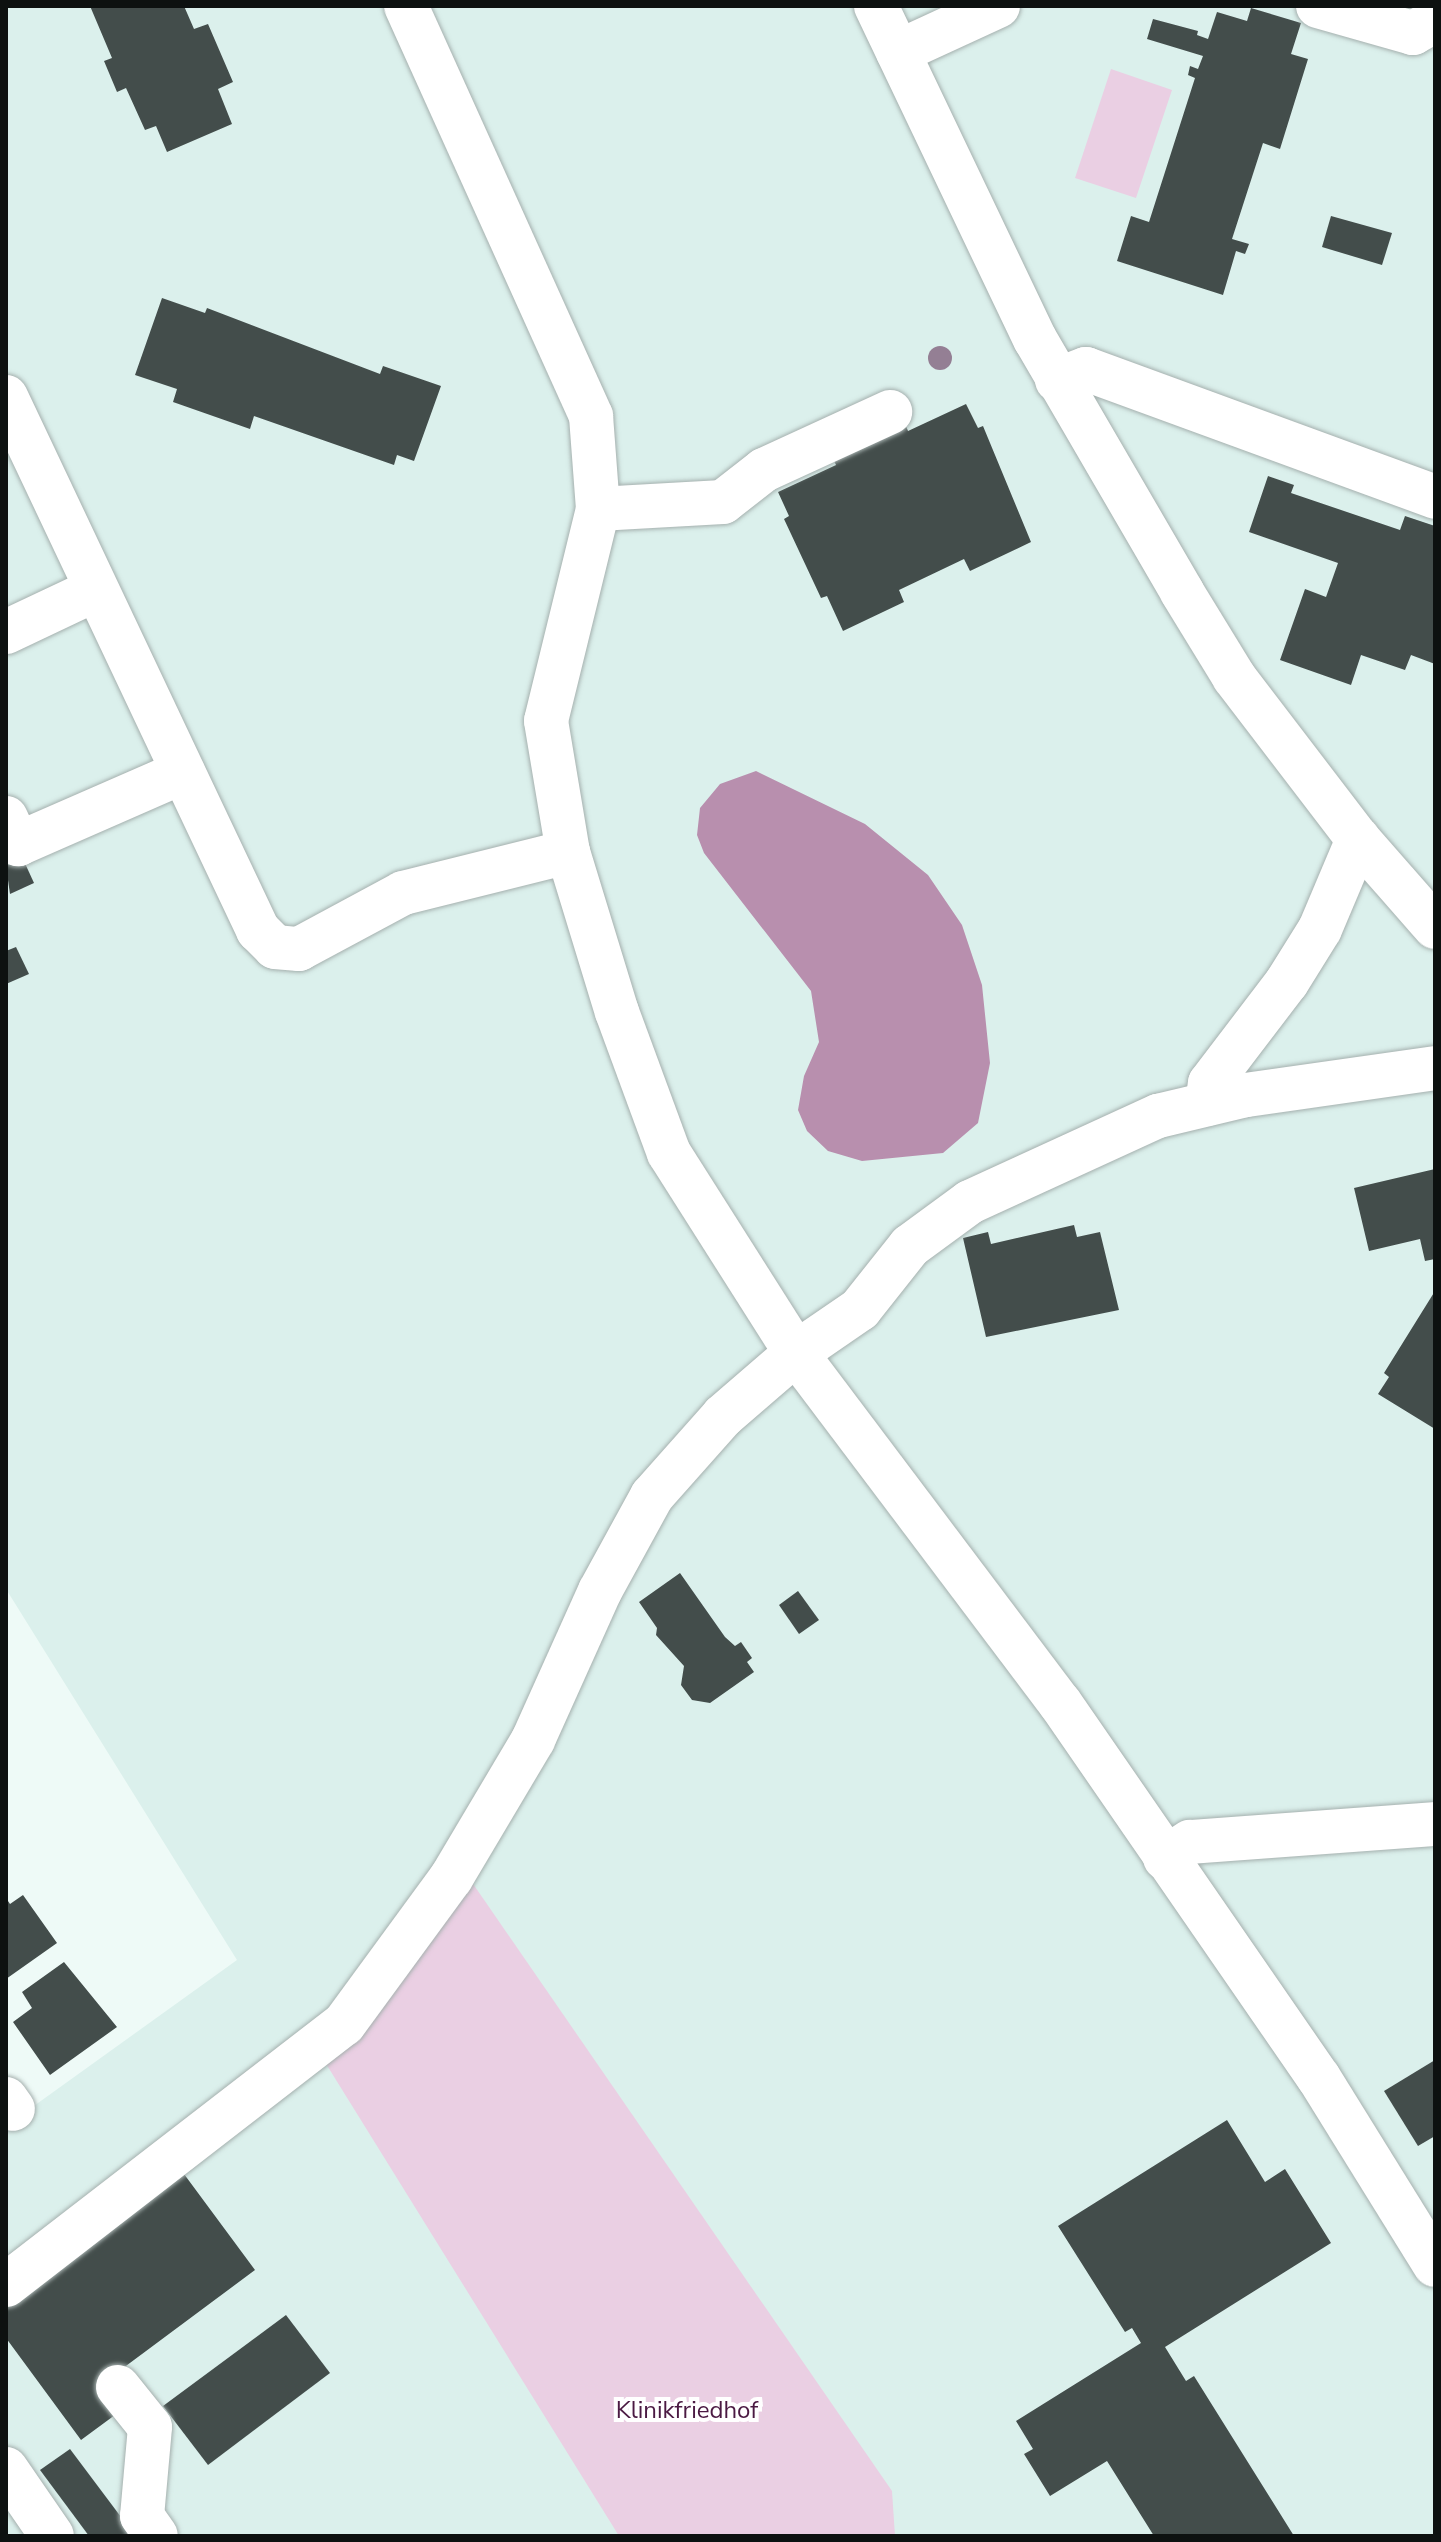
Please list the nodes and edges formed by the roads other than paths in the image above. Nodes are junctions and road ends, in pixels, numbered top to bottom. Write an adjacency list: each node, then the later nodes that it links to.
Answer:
1 (406, 6): 11 (lane)
2 (876, 6): 6 (lane)
3 (998, 6): 6 (lane)
4 (1318, 6): 5 (lane)
5 (1435, 21)
6 (898, 52): 7 (lane)
7 (1057, 380): 10 (lane); 16 (lane)
8 (6, 397): 12 (lane)
9 (890, 412): 11 (lane)
10 (1435, 497)
11 (598, 509): 17 (lane)
12 (95, 590): 13 (lane); 14 (lane)
13 (6, 632)
14 (183, 772): 15 (lane); 17 (lane)
15 (8, 828)
16 (1358, 839): 18 (lane); 20 (lane)
17 (568, 852): 21 (lane)
18 (1435, 927)
19 (1435, 1068): 20 (lane)
20 (1207, 1104): 21 (lane)
21 (796, 1353): 23 (lane); 25 (lane)
22 (1435, 1824): 23 (lane)
23 (1165, 1858): 24 (lane)
24 (1435, 2265)
25 (6, 2285)
26 (118, 2387): 29 (lane)
27 (6, 2469): 28 (lane)
28 (52, 2536)
29 (156, 2536)

